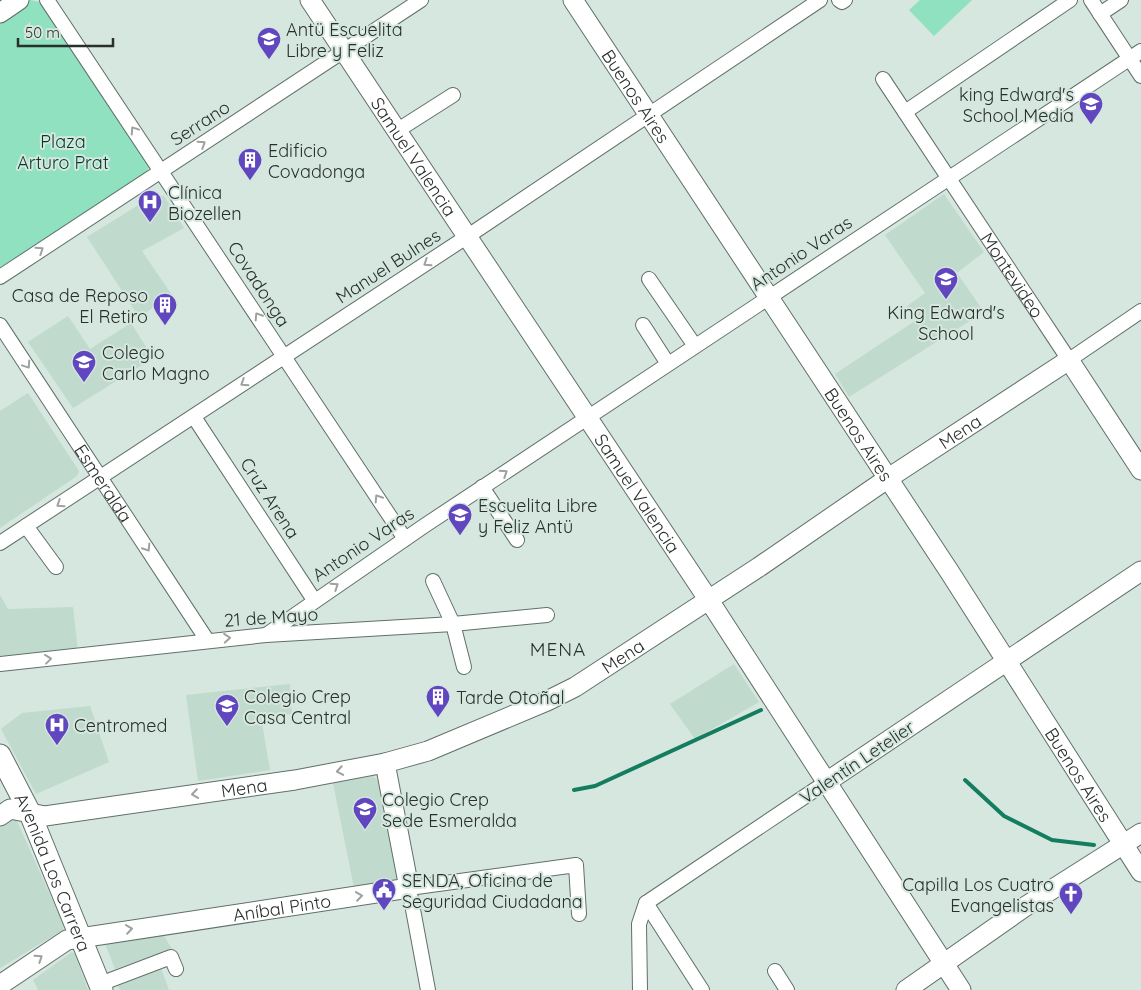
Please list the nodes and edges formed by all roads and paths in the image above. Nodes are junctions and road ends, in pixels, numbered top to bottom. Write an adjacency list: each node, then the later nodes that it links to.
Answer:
1 (19, 0): 12 (street)
2 (48, 0): 22 (street, Covadonga, one-way to 2)
3 (310, 0): 14 (street, Samuel Valencia)
4 (421, 0): 14 (street, Serrano)
5 (573, 0): 20 (street, Buenos Aires)
6 (820, 0): 20 (street, Manuel Bulnes)
7 (838, 0): 8 (street)
8 (845, 0)
9 (1070, 0): 19 (street)
10 (1091, 0): 13 (street)
11 (1121, 0): 13 (street)
12 (0, 13)
13 (1100, 14): 15 (street)
14 (344, 51): 21 (street, Samuel Valencia); 22 (street, Serrano, one-way to 14)
15 (1135, 55): 16 (street); 23 (street, Antonio Varas)
16 (1141, 76)
17 (883, 79): 19 (street, Montevideo)
18 (453, 94): 21 (street)
19 (905, 112): 23 (street, Montevideo)
20 (649, 114): 24 (street, Manuel Bulnes); 27 (street, Buenos Aires)
21 (398, 130): 24 (street, Samuel Valencia)
22 (161, 170): 25 (street, Serrano, one-way to 22); 32 (street, Covadonga, one-way to 22)
23 (947, 177): 27 (street, Antonio Varas); 33 (street, Montevideo)
24 (468, 236): 32 (street, Manuel Bulnes, one-way to 32); 36 (street, Samuel Valencia)
25 (0, 277)
26 (649, 279): 31 (street)
27 (768, 297): 31 (street, Antonio Varas); 39 (street, Buenos Aires)
28 (1141, 311): 33 (street, Mena)
29 (0, 325): 38 (street, Esmeralda, one-way to 38)
30 (643, 325): 34 (street)
31 (695, 346): 34 (street, Antonio Varas)
32 (285, 357): 35 (street, Manuel Bulnes, one-way to 35); 42 (street, Covadonga, one-way to 32)
33 (1069, 360): 37 (street, Montevideo); 39 (street, Mena)
34 (668, 364): 36 (street, Antonio Varas)
35 (194, 417): 38 (street, Manuel Bulnes); 48 (street, Cruz Arena)
36 (588, 418): 40 (street, Antonio Varas, one-way to 36); 49 (street, Samuel Valencia)
37 (1141, 470)
38 (101, 478): 41 (street, Manuel Bulnes, one-way to 41); 53 (street, Esmeralda, one-way to 53)
39 (887, 479): 49 (street, Mena); 54 (street, Buenos Aires)
40 (482, 487): 42 (street, Antonio Varas); 43 (street)
41 (26, 526): 44 (street, Manuel Bulnes); 45 (street)
42 (405, 538): 48 (street, Antonio Varas, one-way to 42)
43 (517, 540)
44 (0, 542)
45 (56, 567)
46 (1141, 571): 54 (street, Valentín Letelier)
47 (433, 581): 51 (street)
48 (314, 600): 52 (street, Antonio Varas)
49 (708, 600): 58 (street, Mena); 59 (street, Samuel Valencia)
50 (546, 615): 51 (street, 21 de Mayo)
51 (453, 624): 52 (street, 21 de Mayo); 56 (street)
52 (266, 635): 53 (street, 21 de Mayo, one-way to 52)
53 (207, 640): 55 (street, 21 de Mayo, one-way to 53)
54 (1006, 662): 59 (street, Valentín Letelier); 63 (street, Buenos Aires)
55 (0, 664)
56 (464, 667)
57 (0, 755): 60 (main road, Avenida Los Carrera)
58 (384, 763): 60 (street, Mena, one-way to 60); 65 (street)
59 (828, 781): 66 (street, Valentín Letelier); 69 (street, Samuel Valencia)
60 (29, 811): 61 (street, Mena); 68 (main road, Avenida Los Carrera)
61 (0, 816)
62 (1141, 833): 63 (street)
63 (1123, 845): 64 (street, Buenos Aires); 69 (street)
64 (1141, 872)
65 (409, 888): 67 (street, Aníbal Pinto); 68 (street, Aníbal Pinto, one-way to 65); 74 (street)
66 (646, 903): 75 (street); 76 (street)
67 (579, 914)
68 (81, 936): 72 (street, Aníbal Pinto, one-way to 68); 73 (main road, Avenida Los Carrera)
69 (944, 964): 78 (street); 79 (street, Samuel Valencia)
70 (176, 970): 73 (street)
71 (774, 971): 77 (street)
72 (0, 985)
73 (101, 987)
74 (428, 990)
75 (640, 990)
76 (702, 990)
77 (787, 990)
78 (906, 990)
79 (962, 990)

